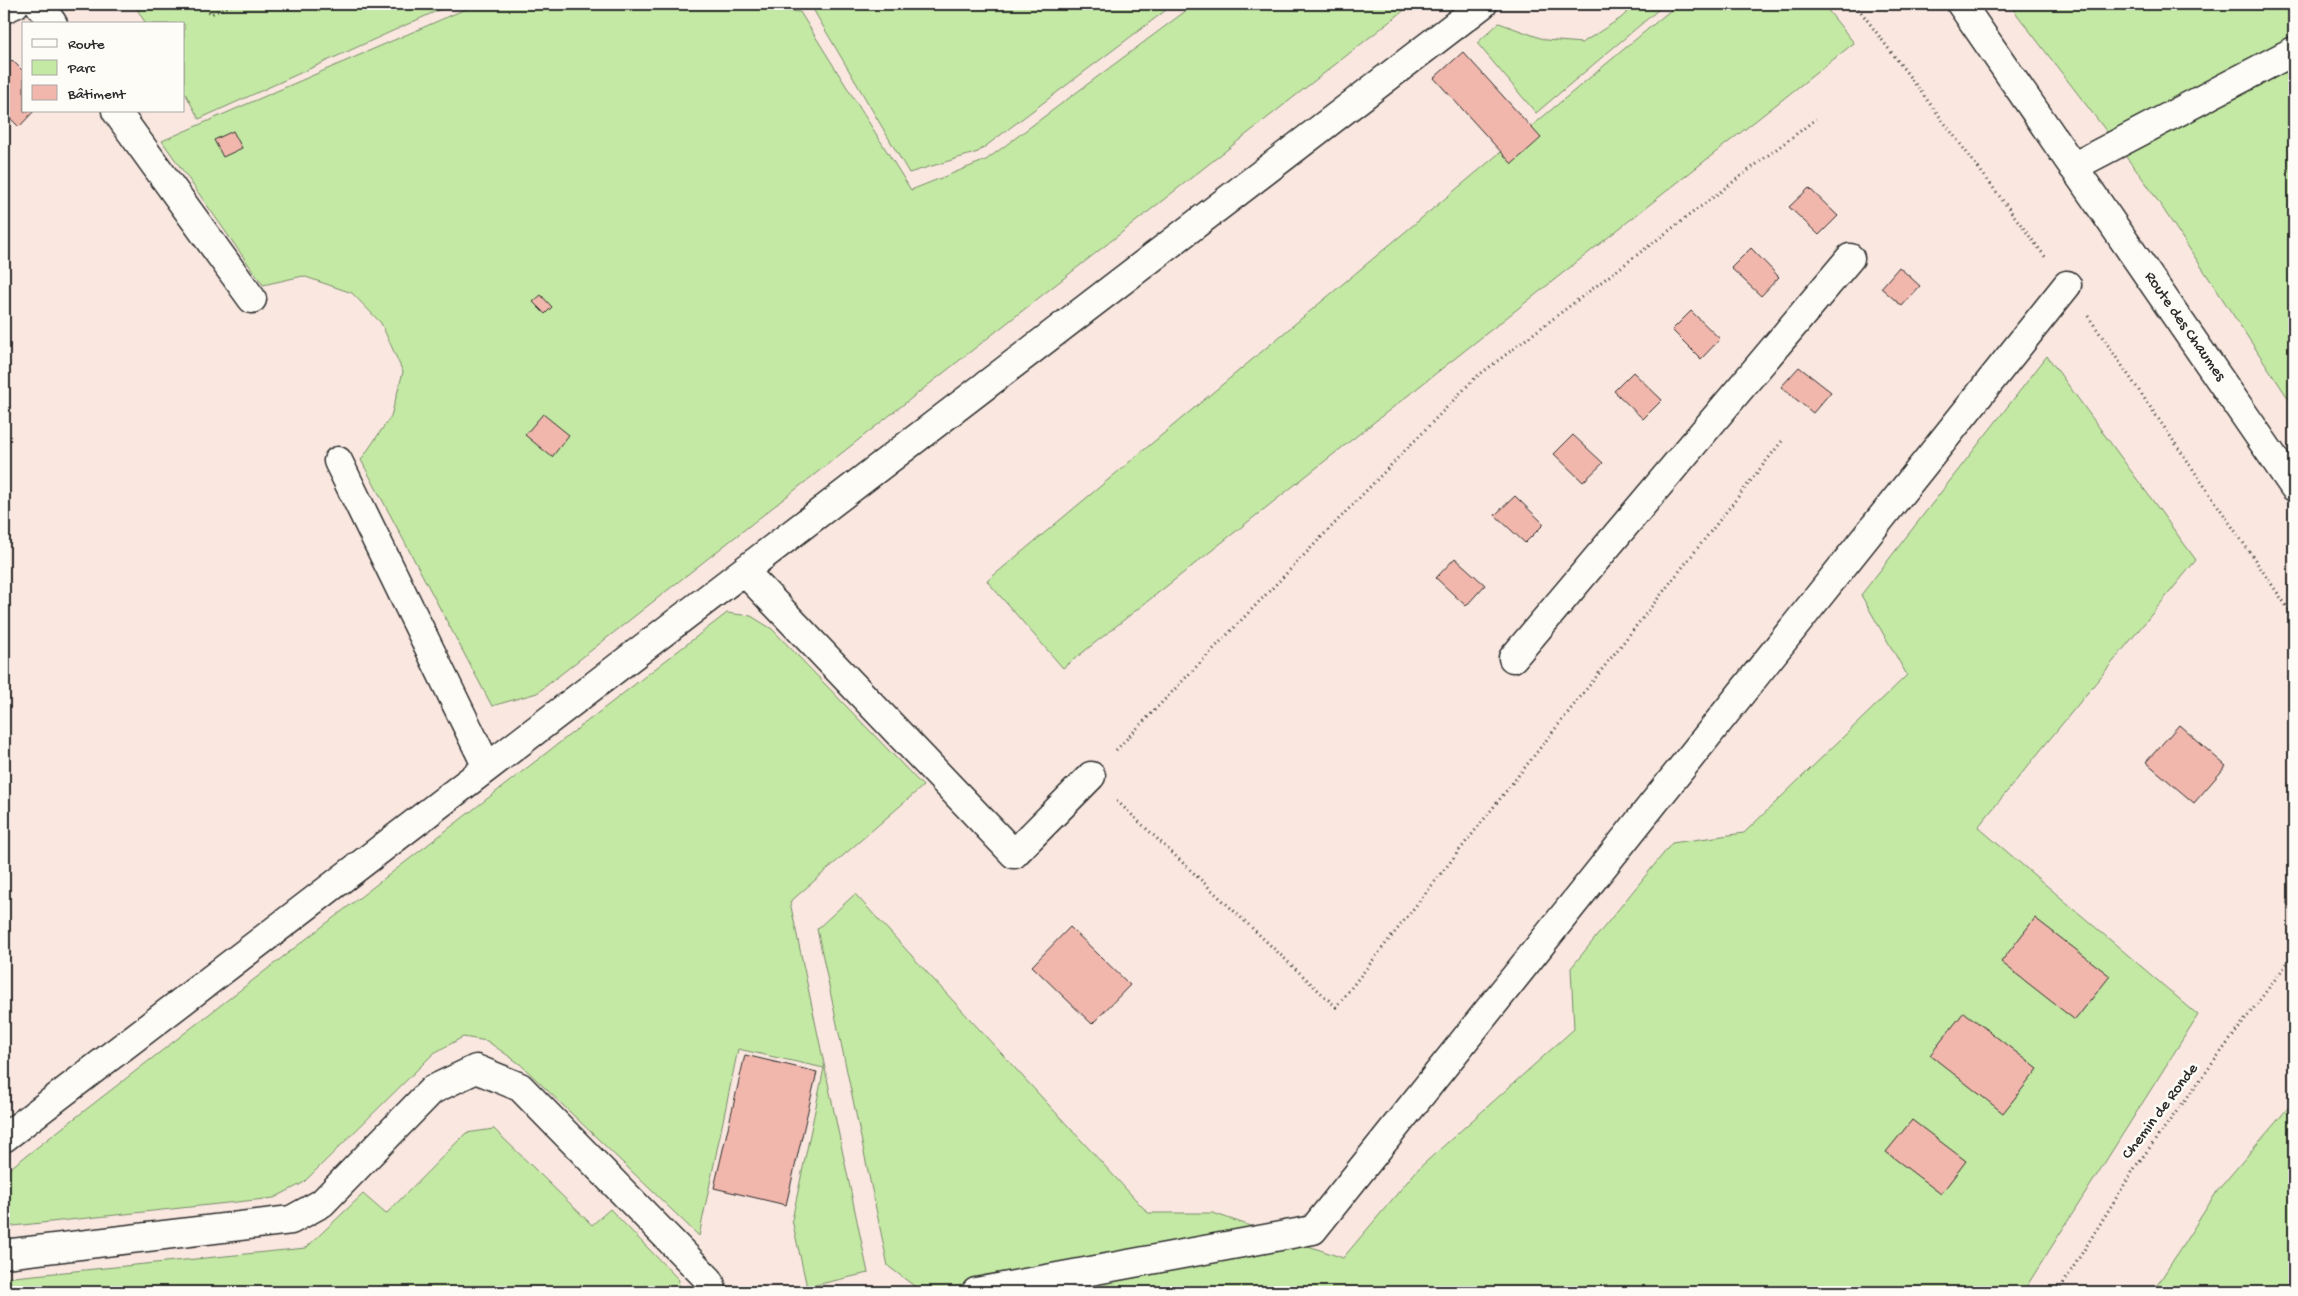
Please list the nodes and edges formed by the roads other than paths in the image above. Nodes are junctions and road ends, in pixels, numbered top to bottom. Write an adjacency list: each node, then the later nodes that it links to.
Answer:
1 (15, 4): 5 (street)
2 (38, 4): 6 (street)
3 (1483, 4): 15 (street)
4 (1961, 4): 9 (street, Route des Chaumes)
5 (4, 9)
6 (52, 22)
7 (2294, 51): 9 (street)
8 (117, 112): 12 (street)
9 (2073, 167): 14 (street, Route des Chaumes)
10 (1850, 258): 16 (street)
11 (2067, 286): 22 (street)
12 (252, 299)
13 (338, 461): 17 (street)
14 (2294, 487)
15 (744, 570): 17 (street); 18 (street)
16 (1513, 658)
17 (487, 767): 19 (street)
18 (1091, 776)
19 (4, 1138)
20 (4, 1254): 21 (street)
21 (713, 1292)
22 (976, 1292)

